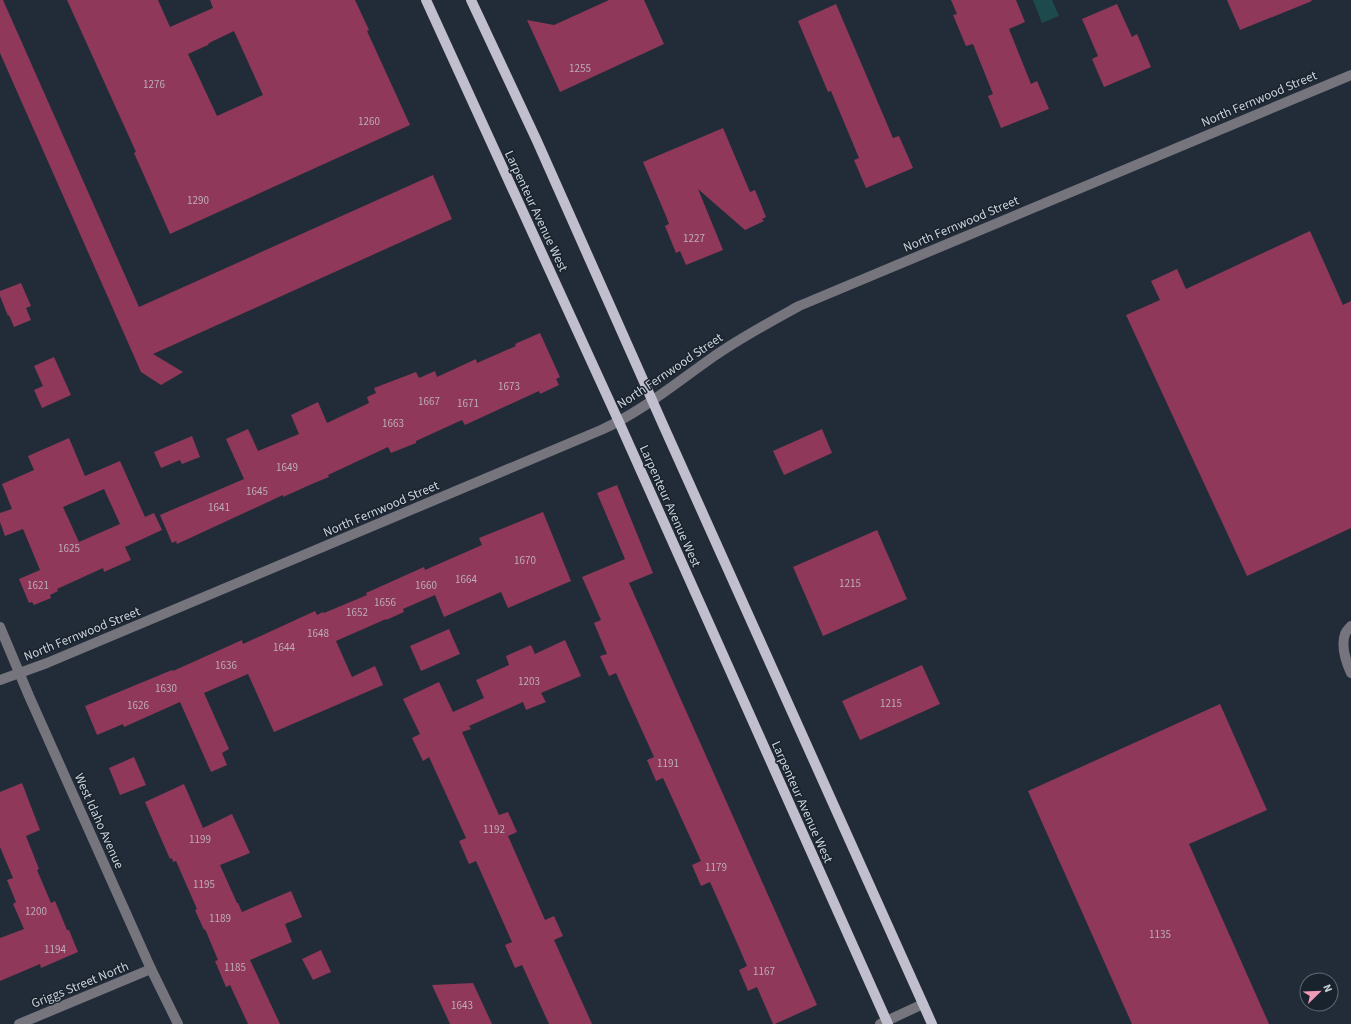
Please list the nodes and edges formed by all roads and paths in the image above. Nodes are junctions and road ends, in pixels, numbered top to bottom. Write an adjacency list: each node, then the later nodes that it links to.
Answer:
1 (426, 0): 5 (main road, Larpenteur Avenue West)
2 (471, 0): 4 (main road, Larpenteur Avenue West)
3 (1351, 75): 4 (street, North Fernwood Street)
4 (653, 400): 5 (street, North Fernwood Street); 12 (main road, Larpenteur Avenue West)
5 (619, 422): 8 (street, North Fernwood Street); 13 (main road, Larpenteur Avenue West)
6 (0, 627): 8 (street, West Idaho Avenue)
7 (1348, 630): 9 (street)
8 (20, 673): 10 (street, North Fernwood Street); 11 (street, West Idaho Avenue)
9 (1351, 673)
10 (0, 680)
11 (151, 969): 14 (street, Griggs Street North); 15 (street, West Idaho Avenue)
12 (923, 1004): 13 (street); 16 (main road, Larpenteur Avenue West)
13 (885, 1023)
14 (19, 1024)
15 (178, 1024)
16 (932, 1024)

